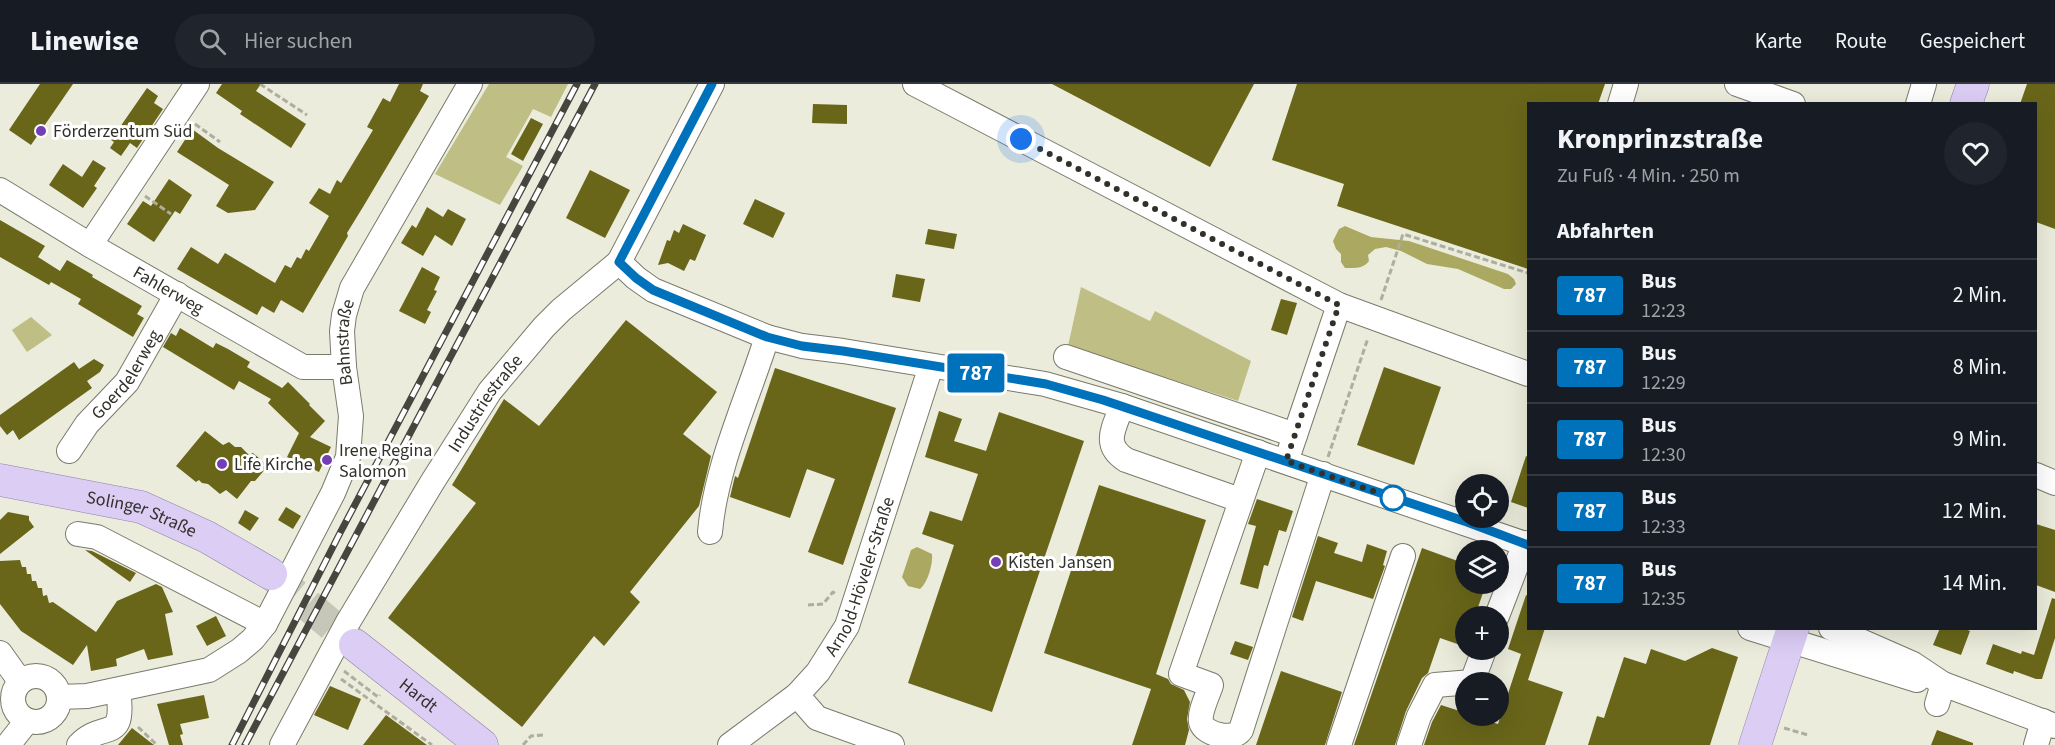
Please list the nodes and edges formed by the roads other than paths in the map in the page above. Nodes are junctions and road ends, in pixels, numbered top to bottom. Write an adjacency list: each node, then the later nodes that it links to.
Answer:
1 (197, 84): 14 (street)
2 (470, 84): 21 (street, Bahnstraße)
3 (712, 84): 15 (street, Industriestraße)
4 (915, 84): 17 (street)
5 (1626, 84): 9 (street)
6 (1737, 84): 10 (street)
7 (1924, 84): 11 (street)
8 (1973, 84): 12 (main road)
9 (1621, 102)
10 (1787, 102)
11 (1919, 102)
12 (1967, 102)
13 (0, 190): 14 (street, Fahlerweg)
14 (90, 244): 16 (street, Fahlerweg)
15 (619, 262): 18 (street); 44 (street, Industriestraße)
16 (177, 294): 21 (street, Fahlerweg); 25 (street, Goerdelerweg)
17 (1339, 305): 22 (street); 24 (street)
18 (767, 337): 20 (street); 33 (street)
19 (1066, 357): 24 (street)
20 (931, 366): 23 (street); 48 (street, Arnold-Höveler-Straße)
21 (344, 367): 39 (street, Bahnstraße)
22 (1527, 374)
23 (1122, 406): 26 (street); 32 (street)
24 (1295, 435): 27 (street)
25 (69, 451)
26 (1258, 452): 27 (street); 32 (street)
27 (1286, 461): 28 (street)
28 (1323, 474): 32 (street); 35 (street)
29 (2037, 474): 31 (street)
30 (0, 480): 37 (main road, Solinger Straße)
31 (2055, 483)
32 (1240, 500)
33 (710, 532)
34 (78, 534): 39 (street, Solinger Straße)
35 (1527, 544): 38 (street)
36 (1402, 556): 59 (street)
37 (271, 573)
38 (1501, 606)
39 (268, 619): 50 (street)
40 (1764, 630): 42 (street)
41 (1836, 630): 47 (street)
42 (1791, 634): 47 (street); 61 (main road)
43 (0, 653): 46 (street)
44 (336, 657): 55 (street, Industriestraße); 56 (main road, Hardt)
45 (1481, 660): 60 (street)
46 (20, 681): 49 (street); 51 (street)
47 (1940, 694): 52 (street)
48 (796, 695): 57 (street, Arnold-Höveler-Straße); 58 (street)
49 (59, 697): 50 (street); 51 (street)
50 (119, 700): 54 (street)
51 (27, 721): 53 (street)
52 (2052, 723): 62 (street)
53 (8, 745)
54 (79, 745)
55 (282, 745)
56 (482, 745)
57 (730, 745)
58 (892, 745)
59 (1339, 745)
60 (1409, 745)
61 (1755, 745)
62 (2036, 745)

